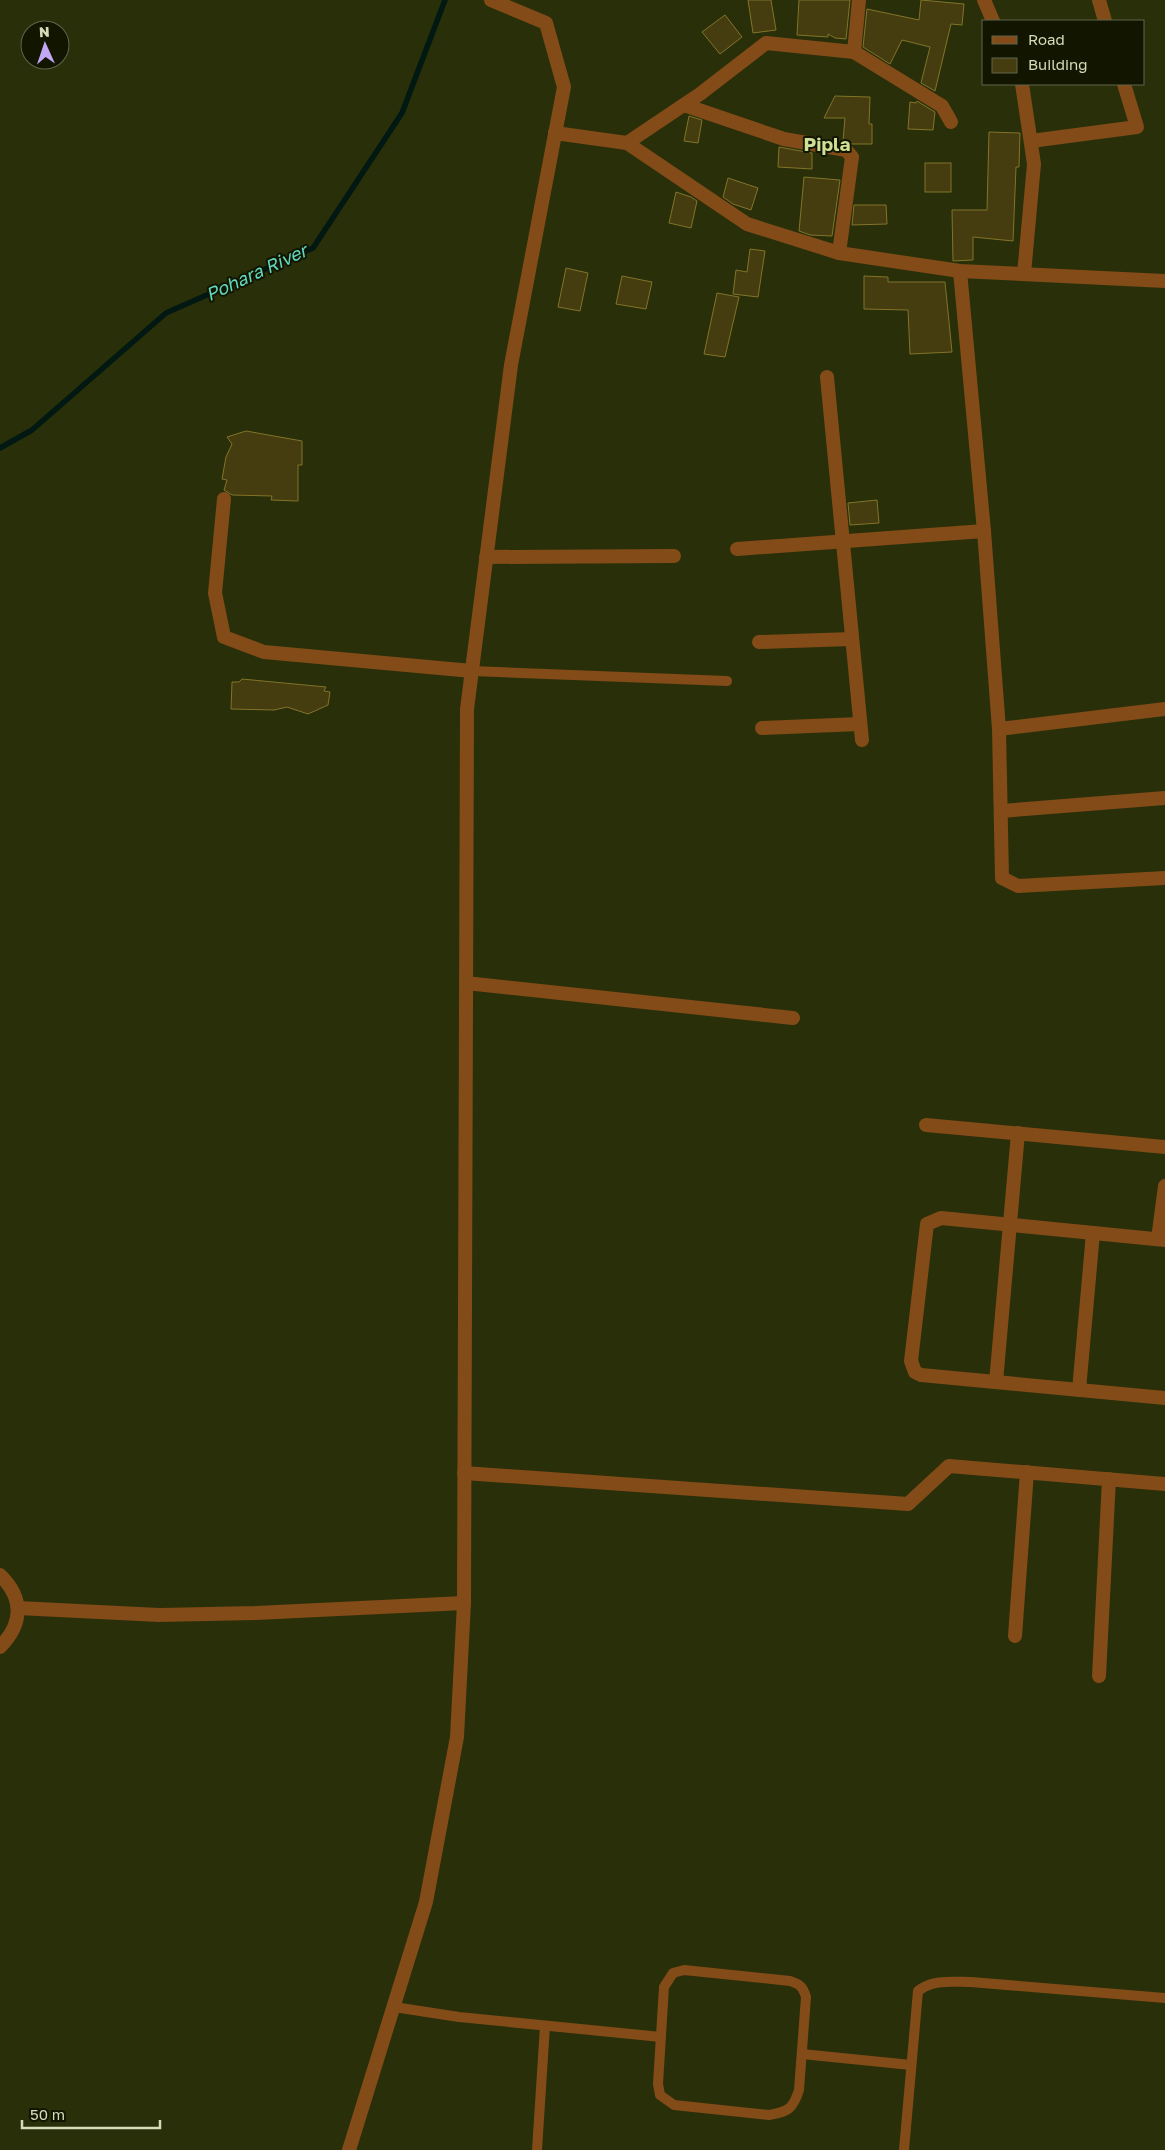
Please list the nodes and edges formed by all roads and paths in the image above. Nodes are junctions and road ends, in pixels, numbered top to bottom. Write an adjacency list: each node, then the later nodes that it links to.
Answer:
1 (491, 0): 12 (street)
2 (858, 0): 7 (street)
3 (984, 0): 5 (street)
4 (1099, 0): 6 (street)
5 (993, 20)
6 (1105, 20)
7 (854, 52): 10 (street); 11 (street)
8 (1022, 85): 13 (street)
9 (1124, 85): 13 (street)
10 (684, 105): 14 (street); 15 (street)
11 (951, 122)
12 (555, 133): 14 (street); 25 (street)
13 (1031, 141): 17 (street)
14 (627, 143): 15 (street)
15 (839, 253): 16 (street)
16 (960, 271): 17 (street); 21 (street)
17 (1024, 274): 18 (street)
18 (1165, 281)
19 (827, 377): 22 (street)
20 (224, 499): 28 (street)
21 (984, 531): 22 (street); 33 (street)
22 (842, 541): 23 (street); 26 (street)
23 (737, 549)
24 (674, 556): 25 (street)
25 (486, 557): 28 (street)
26 (852, 639): 27 (street); 31 (street)
27 (759, 642)
28 (472, 671): 29 (lane); 38 (street)
29 (728, 681)
30 (1165, 709): 33 (street)
31 (860, 724): 32 (street); 34 (street)
32 (762, 728)
33 (999, 729): 36 (street)
34 (862, 740)
35 (1165, 798): 36 (street)
36 (1001, 811): 37 (street)
37 (1165, 878)
38 (466, 983): 39 (street); 51 (street)
39 (793, 1018)
40 (926, 1125): 41 (street)
41 (1018, 1133): 42 (street); 44 (street)
42 (1165, 1148)
43 (1165, 1186): 46 (street)
44 (1010, 1225): 45 (street); 47 (street); 47 (street)
45 (1093, 1233): 46 (street); 48 (street)
46 (1162, 1240)
47 (996, 1382): 48 (street)
48 (1079, 1390): 49 (street)
49 (1165, 1398)
50 (1028, 1472): 51 (street); 52 (street); 57 (street)
51 (464, 1473): 55 (street)
52 (1109, 1479): 53 (street); 59 (street)
53 (1165, 1484)
54 (0, 1575): 56 (street)
55 (464, 1603): 56 (street); 61 (street)
56 (18, 1608): 58 (street)
57 (1015, 1636)
58 (0, 1647)
59 (1099, 1676)
60 (1165, 1998): 65 (lane)
61 (394, 2007): 62 (lane); 66 (street)
62 (546, 2026): 63 (lane); 67 (lane)
63 (661, 2037): 64 (lane); 64 (lane)
64 (802, 2054): 65 (lane)
65 (911, 2065): 68 (lane)
66 (349, 2150)
67 (537, 2150)
68 (904, 2150)

